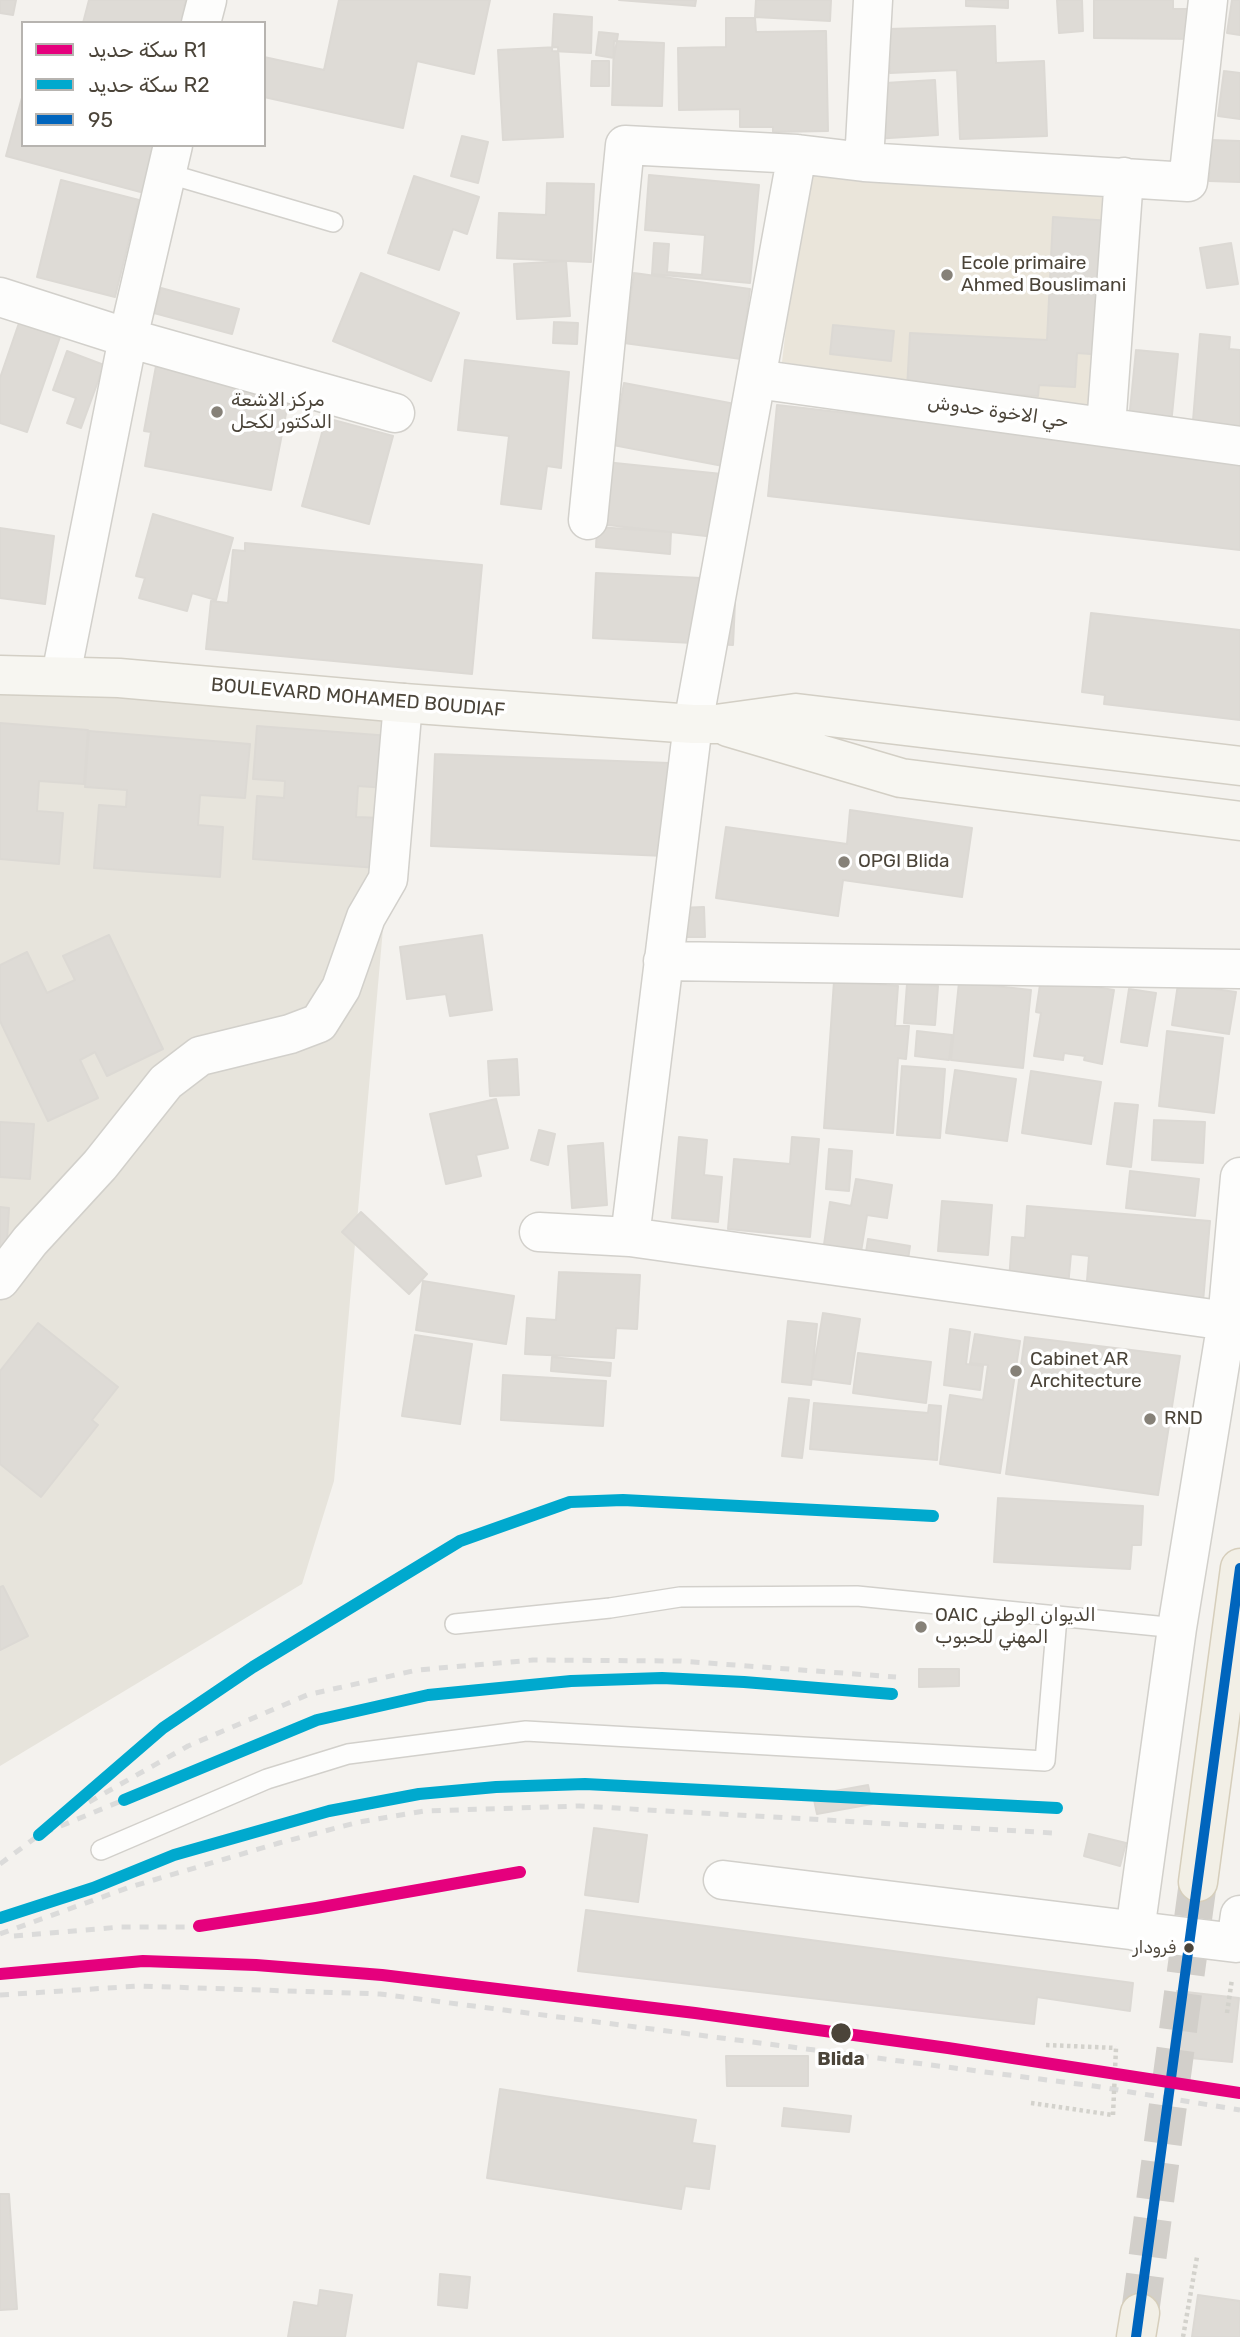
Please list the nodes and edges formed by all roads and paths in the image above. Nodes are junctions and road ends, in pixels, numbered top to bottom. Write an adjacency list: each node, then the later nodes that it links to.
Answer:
1 (207, 0): 4 (street)
2 (873, 0): 7 (street)
3 (1208, 0): 8 (street)
4 (202, 21)
5 (797, 154): 7 (street); 12 (street); 16 (street)
6 (169, 159): 9 (lane); 11 (street)
7 (864, 162): 8 (street)
8 (1124, 177): 14 (street)
9 (333, 222)
10 (0, 297): 11 (street)
11 (128, 338): 13 (street); 18 (street)
12 (756, 379): 14 (street, حي الاخوة حدوش); 20 (street)
13 (395, 413)
14 (1106, 427): 15 (street, حي الاخوة حدوش)
15 (1240, 446)
16 (588, 520)
17 (0, 675): 18 (main road, BOULEVARD MOHAMED BOUDIAF)
18 (61, 675): 19 (main road, BOULEVARD MOHAMED BOUDIAF)
19 (402, 703): 20 (main road, BOULEVARD MOHAMED BOUDIAF); 28 (street)
20 (704, 724): 21 (main road); 22 (main road); 23 (street)
21 (1240, 766)
22 (1240, 821)
23 (663, 961): 24 (street); 27 (street)
24 (1240, 969)
25 (1240, 1177): 29 (street)
26 (539, 1232): 27 (street)
27 (630, 1237): 29 (street)
28 (0, 1280)
29 (1227, 1321): 33 (street)
30 (1240, 1568): 36 (main road)
31 (1057, 1617): 32 (lane); 33 (lane); 34 (lane)
32 (455, 1624)
33 (1177, 1628): 38 (street)
34 (101, 1850)
35 (723, 1880): 38 (street)
36 (1198, 1882)
37 (1240, 1915): 38 (street)
38 (1135, 1931)
39 (1046, 2045): 40 (path, bridge)
40 (1031, 2103)
41 (1197, 2257): 42 (path)
42 (1183, 2337)

